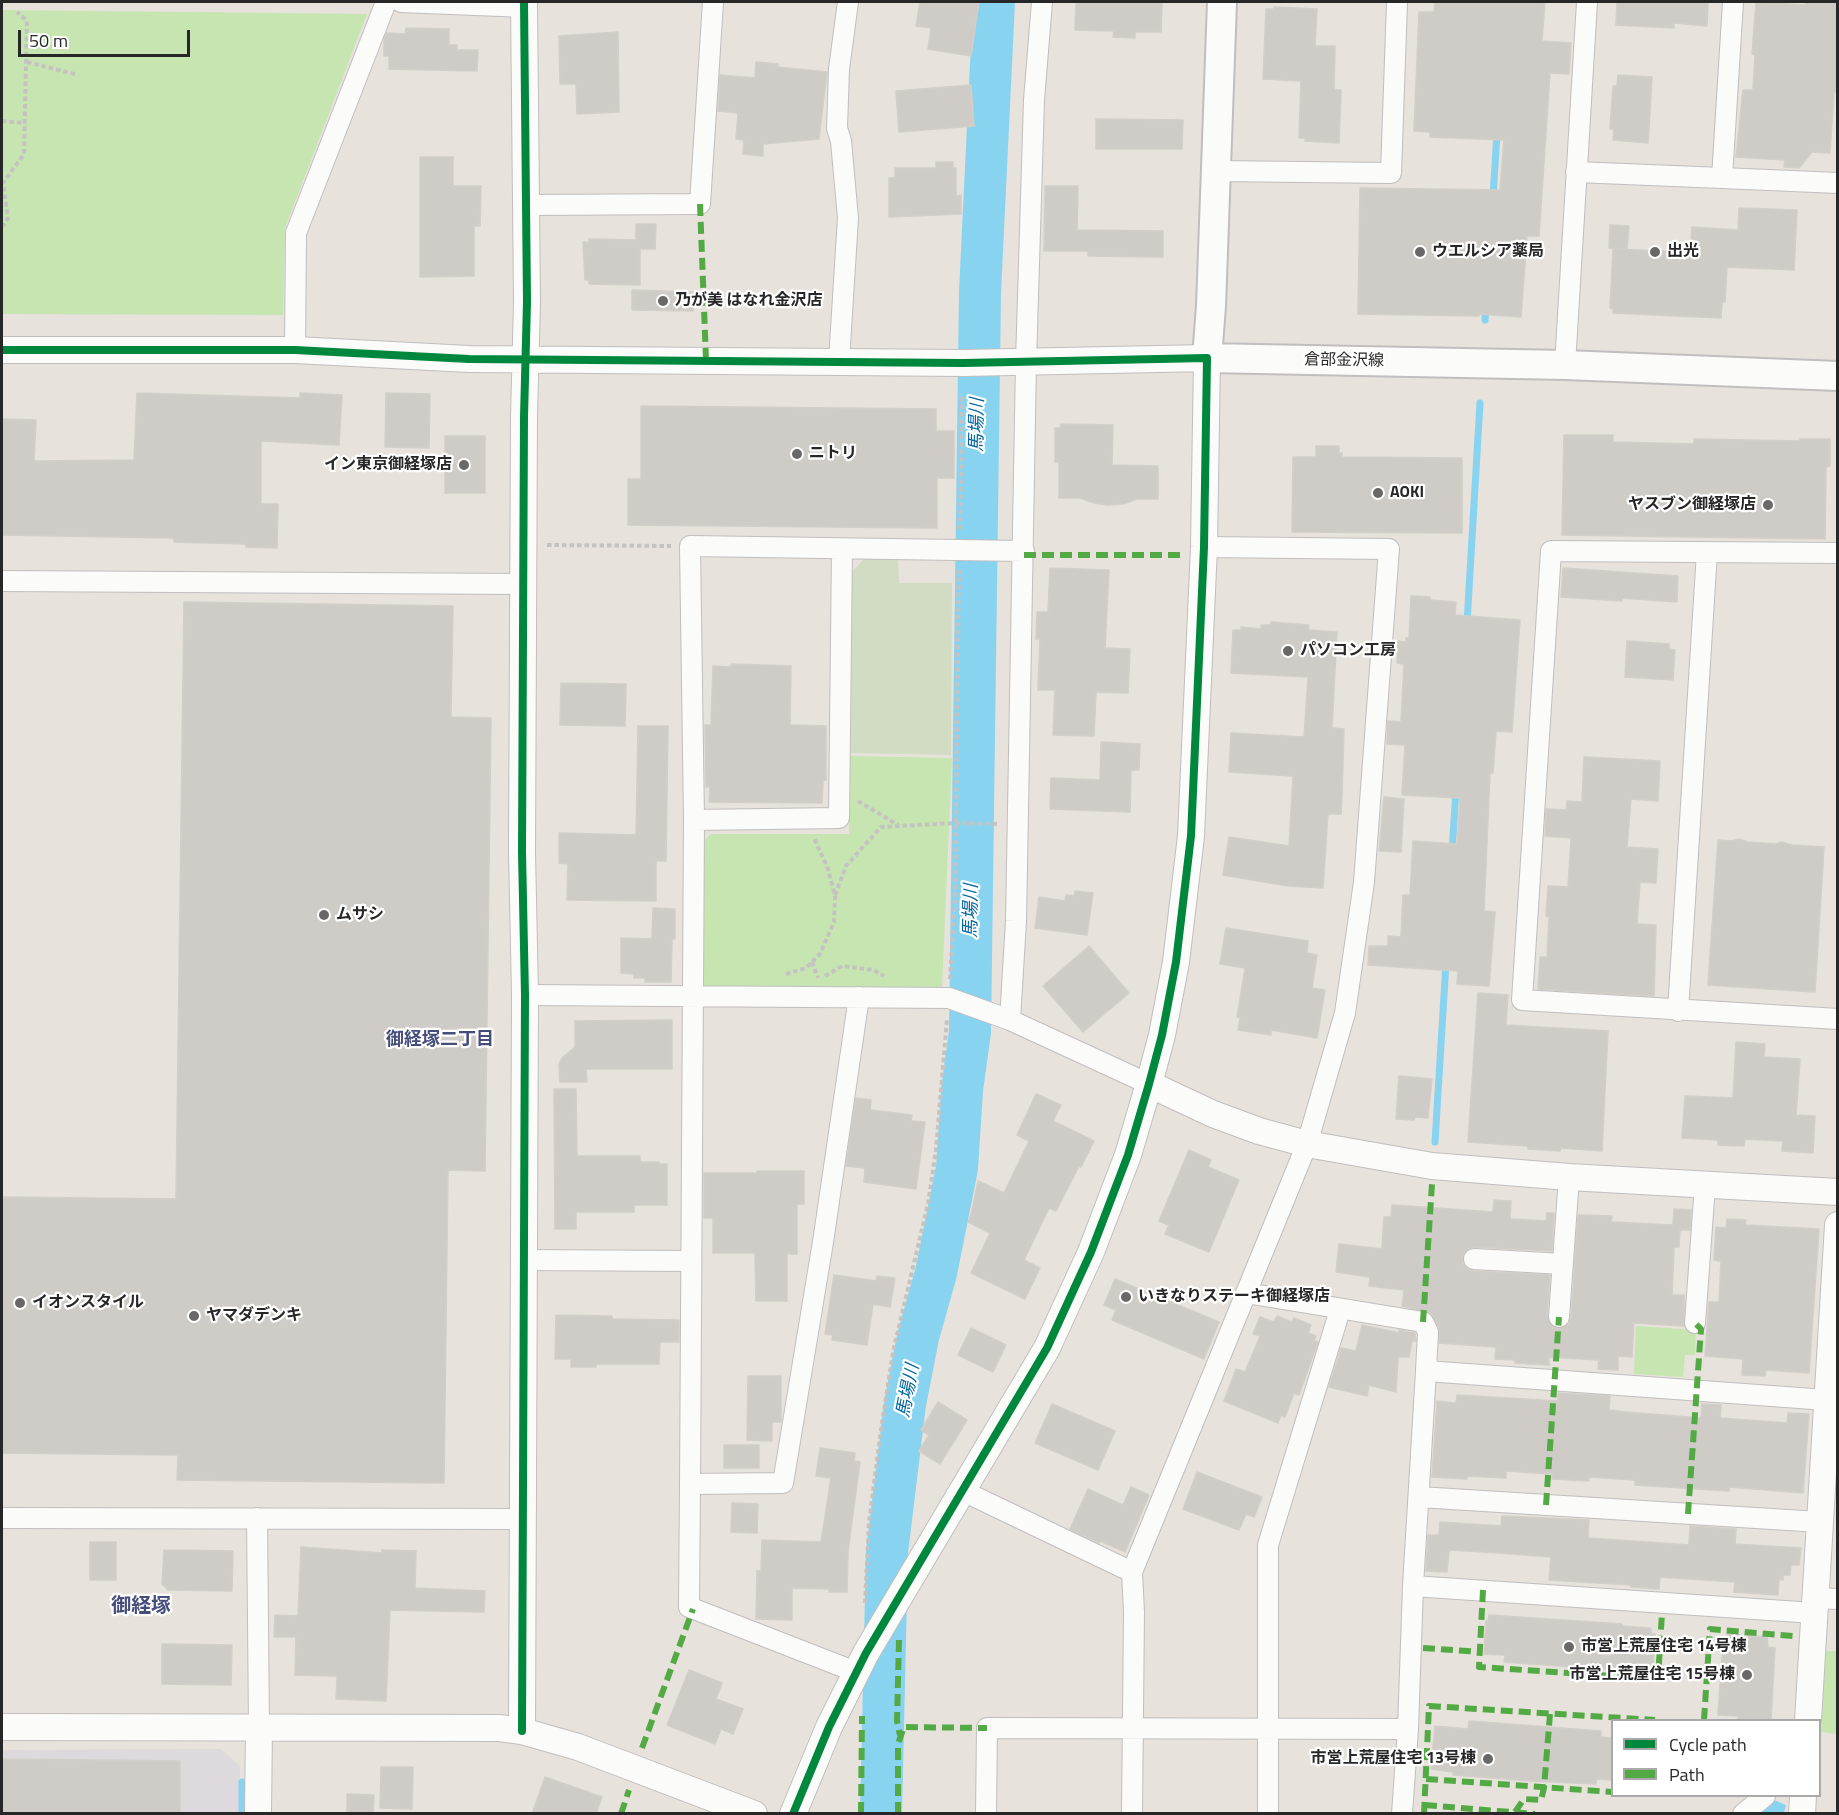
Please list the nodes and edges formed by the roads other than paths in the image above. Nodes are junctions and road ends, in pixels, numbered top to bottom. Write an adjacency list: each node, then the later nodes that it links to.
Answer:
1 (386, 2): 17 (street)
2 (401, 2): 10 (street)
3 (712, 2): 15 (street)
4 (848, 2): 20 (street)
5 (1042, 2): 21 (street)
6 (1222, 2): 11 (main road)
7 (1397, 2): 11 (street)
8 (1587, 2): 12 (street)
9 (1733, 2): 13 (street)
10 (524, 4): 15 (street)
11 (1215, 171): 18 (main road)
12 (1576, 172): 13 (street); 22 (street)
13 (1722, 178): 14 (street)
14 (1838, 183)
15 (526, 205): 19 (street)
16 (2, 350): 17 (street)
17 (295, 350): 19 (street)
18 (1208, 358): 21 (street); 22 (main road, 倉部金沢線); 24 (street)
19 (526, 359): 20 (street); 30 (street)
20 (839, 361): 21 (street)
21 (1026, 362): 26 (street)
22 (1565, 365): 23 (main road, 倉部金沢線)
23 (1838, 376)
24 (1204, 547): 38 (street); 39 (street)
25 (842, 549): 26 (street); 31 (street); 31 (street)
26 (1024, 551): 37 (street)
27 (1707, 552): 28 (street); 35 (street); 35 (street)
28 (1838, 553)
29 (2, 581): 30 (street)
30 (524, 584): 32 (street)
31 (694, 820): 33 (street)
32 (525, 995): 33 (street); 45 (street)
33 (692, 996): 34 (street); 46 (street)
34 (859, 997): 37 (street); 54 (street)
35 (1678, 1011): 36 (street)
36 (1838, 1019)
37 (1010, 1020): 38 (street)
38 (1149, 1084): 39 (street); 55 (street)
39 (1307, 1144): 40 (street); 48 (street)
40 (1569, 1177): 41 (street); 47 (street)
41 (1705, 1185): 42 (street); 51 (street)
42 (1838, 1192)
43 (1838, 1225): 53 (street)
44 (1474, 1259): 47 (street)
45 (523, 1260): 46 (street); 59 (street)
46 (690, 1261): 54 (street)
47 (1563, 1264): 50 (street)
48 (1246, 1293): 49 (street); 61 (street)
49 (1340, 1310): 52 (street); 68 (street)
50 (1559, 1317)
51 (1695, 1323)
52 (1426, 1371): 53 (street); 56 (street)
53 (1827, 1400): 60 (street)
54 (690, 1484): 64 (street)
55 (963, 1491): 61 (street); 64 (street)
56 (1419, 1497): 60 (street); 62 (street)
57 (2, 1518): 58 (street)
58 (258, 1518): 59 (street); 66 (street)
59 (522, 1519): 71 (street)
60 (1820, 1522): 63 (street)
61 (1132, 1572): 69 (street)
62 (1413, 1586): 63 (street); 70 (street)
63 (1822, 1603): 65 (street)
64 (856, 1672): 76 (street)
65 (1808, 1719)
66 (259, 1726): 67 (street); 71 (street); 74 (street)
67 (2, 1727)
68 (1268, 1727): 69 (street); 70 (street); 79 (street)
69 (1132, 1728): 77 (street); 78 (street)
70 (1408, 1729): 80 (street)
71 (522, 1731): 75 (street)
72 (1764, 1797): 81 (street)
73 (1803, 1797): 82 (street)
74 (258, 1814)
75 (754, 1814)
76 (793, 1814)
77 (986, 1814)
78 (1132, 1814)
79 (1268, 1814)
80 (1402, 1814)
81 (1743, 1814)
82 (1802, 1814)

